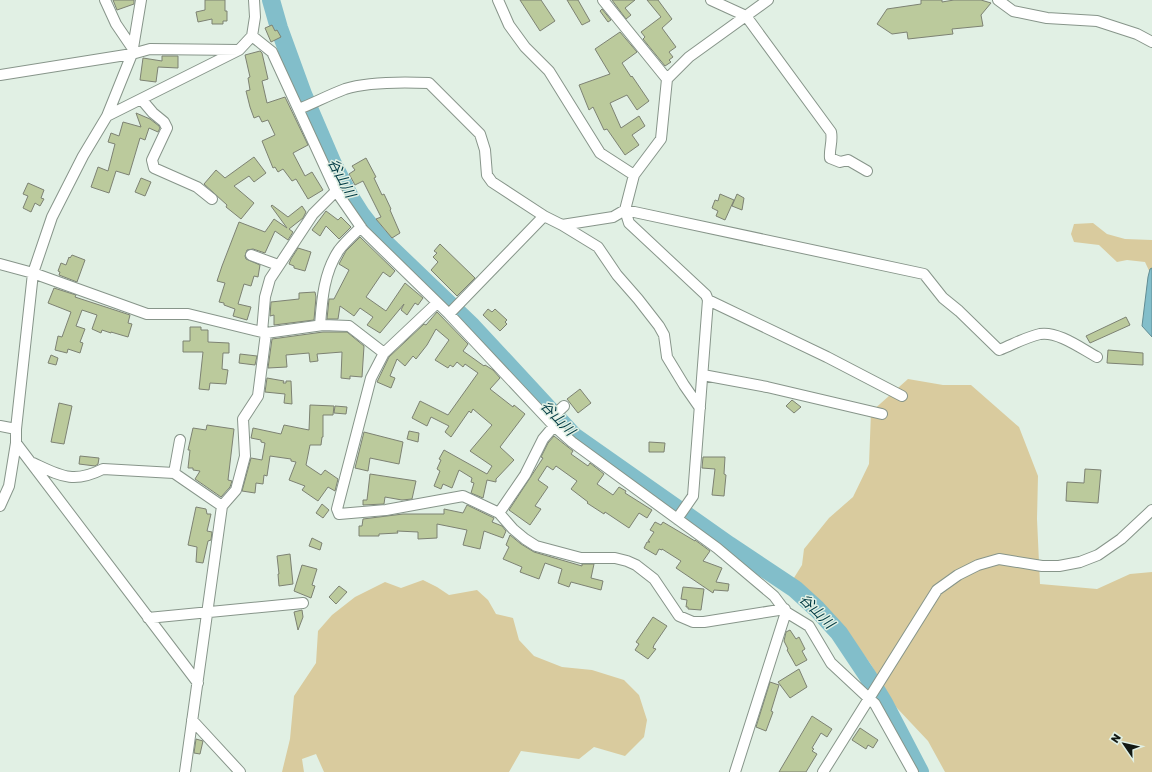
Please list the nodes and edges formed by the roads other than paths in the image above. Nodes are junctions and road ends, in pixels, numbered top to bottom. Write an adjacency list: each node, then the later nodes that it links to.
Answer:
1 (105, 0): 13 (street)
2 (141, 0): 13 (street)
3 (254, 0): 10 (street)
4 (498, 0): 20 (street)
5 (603, 0): 15 (street)
6 (711, 0): 9 (street)
7 (768, 0): 9 (street)
8 (998, 0): 11 (street)
9 (746, 16): 15 (street); 19 (street)
10 (252, 36): 12 (street); 17 (street)
11 (1152, 42)
12 (239, 50): 13 (street); 16 (street)
13 (133, 51): 14 (street); 18 (street)
14 (0, 75)
15 (667, 79): 20 (street)
16 (142, 100): 18 (street); 22 (street)
17 (299, 109): 21 (street); 24 (street)
18 (107, 116): 30 (street)
19 (867, 171)
20 (634, 175): 23 (street)
21 (336, 191): 26 (street); 29 (street)
22 (212, 199)
23 (625, 210): 25 (street); 31 (street); 37 (street)
24 (544, 216): 25 (street); 33 (street)
25 (562, 225): 41 (street)
26 (361, 227): 32 (street); 34 (street)
27 (251, 255): 29 (street)
28 (0, 264): 30 (street)
29 (278, 265): 35 (street)
30 (33, 272): 35 (street); 45 (street)
31 (708, 300): 38 (street); 39 (street)
32 (437, 303): 33 (street); 36 (street)
33 (449, 314): 43 (street)
34 (320, 325): 35 (street); 36 (street)
35 (264, 332): 51 (street)
36 (384, 353): 53 (street)
37 (1097, 357)
38 (702, 375): 41 (street); 42 (street)
39 (902, 396)
40 (564, 406): 43 (street)
41 (700, 408): 54 (street)
42 (882, 414)
43 (551, 423): 53 (street); 54 (street)
44 (0, 426): 45 (street)
45 (16, 429): 47 (street)
46 (180, 440): 49 (street)
47 (16, 443): 48 (street); 50 (street)
48 (31, 463): 49 (street); 58 (street)
49 (174, 473): 51 (street)
50 (0, 506)
51 (222, 506): 57 (street)
52 (1152, 510): 60 (street)
53 (500, 513): 56 (street)
54 (677, 518): 56 (street)
55 (303, 603): 57 (street)
56 (786, 611): 60 (street); 64 (street)
57 (207, 612): 58 (street); 59 (street)
58 (148, 618): 59 (street)
59 (198, 683): 61 (street)
60 (870, 696): 65 (street); 66 (street)
61 (192, 720): 62 (street); 63 (street)
62 (184, 772)
63 (240, 772)
64 (735, 772)
65 (823, 772)
66 (913, 772)

